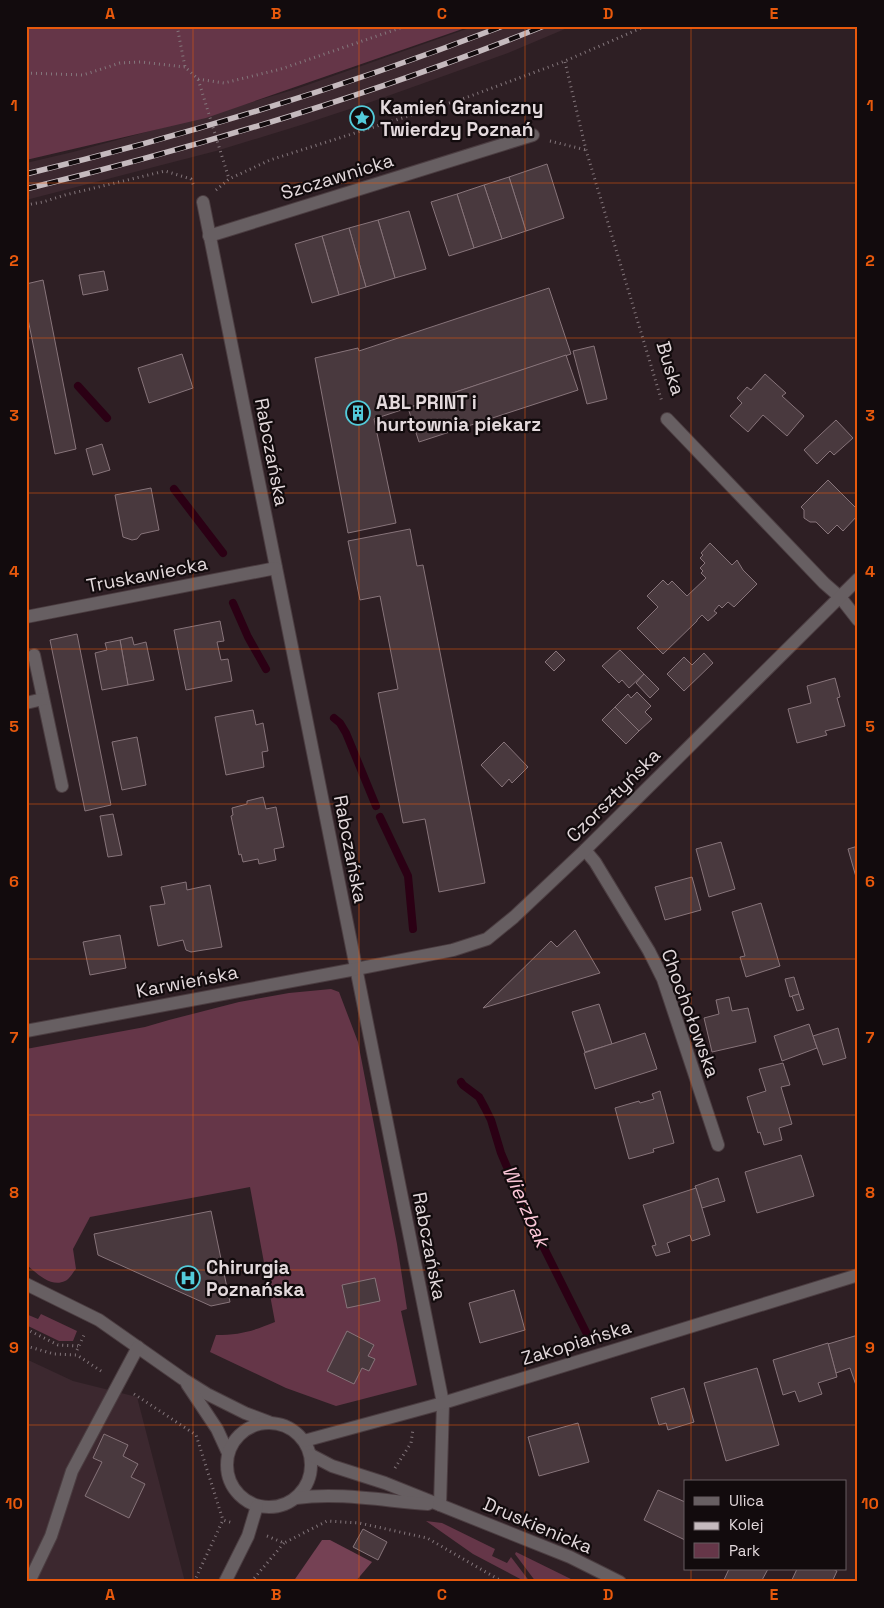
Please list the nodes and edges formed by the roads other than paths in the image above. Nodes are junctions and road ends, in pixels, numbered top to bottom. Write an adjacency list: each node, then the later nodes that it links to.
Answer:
1 (532, 135): 3 (street, Szczawnicka)
2 (202, 202): 3 (street, Rabczańska)
3 (209, 236): 5 (street, Rabczańska)
4 (667, 419): 7 (street, Buska)
5 (276, 568): 8 (street, Truskawiecka); 15 (street, Rabczańska)
6 (858, 579): 7 (street, Czorsztyńska)
7 (840, 597): 9 (street, Buska); 14 (street, Czorsztyńska)
8 (26, 617)
9 (858, 620)
10 (34, 655): 11 (street)
11 (43, 699): 12 (street); 13 (street)
12 (26, 703)
13 (62, 786)
14 (585, 850): 15 (street, Czorsztyńska); 17 (street, Chochołowska)
15 (356, 969): 16 (street, Karwieńska); 22 (street, Rabczańska)
16 (26, 1030)
17 (718, 1145)
18 (858, 1276): 22 (street, Zakopiańska)
19 (26, 1284): 20 (street)
20 (138, 1347): 21 (street); 30 (street)
21 (183, 1379): 23 (street); 25 (street)
22 (443, 1403): 24 (street, Zakopiańska); 28 (street, Rabczańska)
23 (269, 1422): 24 (street); 25 (street)
24 (304, 1441): 26 (street)
25 (228, 1452): 29 (street)
26 (311, 1455): 27 (street); 28 (street, Druskienicka)
27 (296, 1498): 28 (street, Druskienicka); 29 (street)
28 (440, 1505): 32 (street, Druskienicka)
29 (258, 1506): 31 (street)
30 (29, 1582)
31 (225, 1582)
32 (620, 1582)

